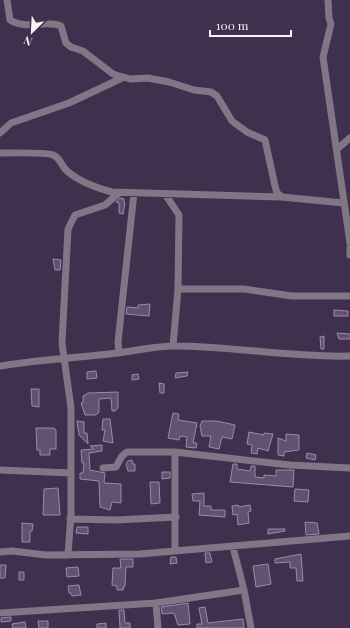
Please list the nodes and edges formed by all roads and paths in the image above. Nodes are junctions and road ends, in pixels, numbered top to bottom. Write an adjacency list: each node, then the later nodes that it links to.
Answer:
1 (7, 0): 3 (street)
2 (328, 0): 6 (street)
3 (122, 78): 4 (street); 11 (street)
4 (0, 133)
5 (350, 138): 6 (street)
6 (337, 149): 12 (street)
7 (0, 153): 8 (street)
8 (119, 192): 9 (street); 21 (street)
9 (134, 193): 10 (street); 19 (street)
10 (164, 194): 11 (street); 16 (street)
11 (282, 198): 12 (street)
12 (343, 203): 13 (street)
13 (350, 243)
14 (350, 248): 15 (street)
15 (350, 255)
16 (178, 289): 17 (street); 18 (street)
17 (350, 296)
18 (173, 346): 19 (street); 20 (street)
19 (118, 353): 21 (street)
20 (350, 356)
21 (65, 357): 22 (street); 27 (street)
22 (0, 366)
23 (175, 452): 24 (street); 25 (street); 28 (street)
24 (103, 468)
25 (350, 468)
26 (0, 470): 27 (street)
27 (71, 473): 29 (street)
28 (176, 517): 29 (street); 32 (street)
29 (70, 519): 34 (street)
30 (350, 536): 31 (street)
31 (233, 547): 32 (street); 35 (street)
32 (175, 551): 34 (street)
33 (0, 552): 34 (street)
34 (68, 555)
35 (244, 590): 36 (street); 39 (street)
36 (156, 603): 37 (street); 38 (street)
37 (0, 613)
38 (158, 628)
39 (251, 628)

